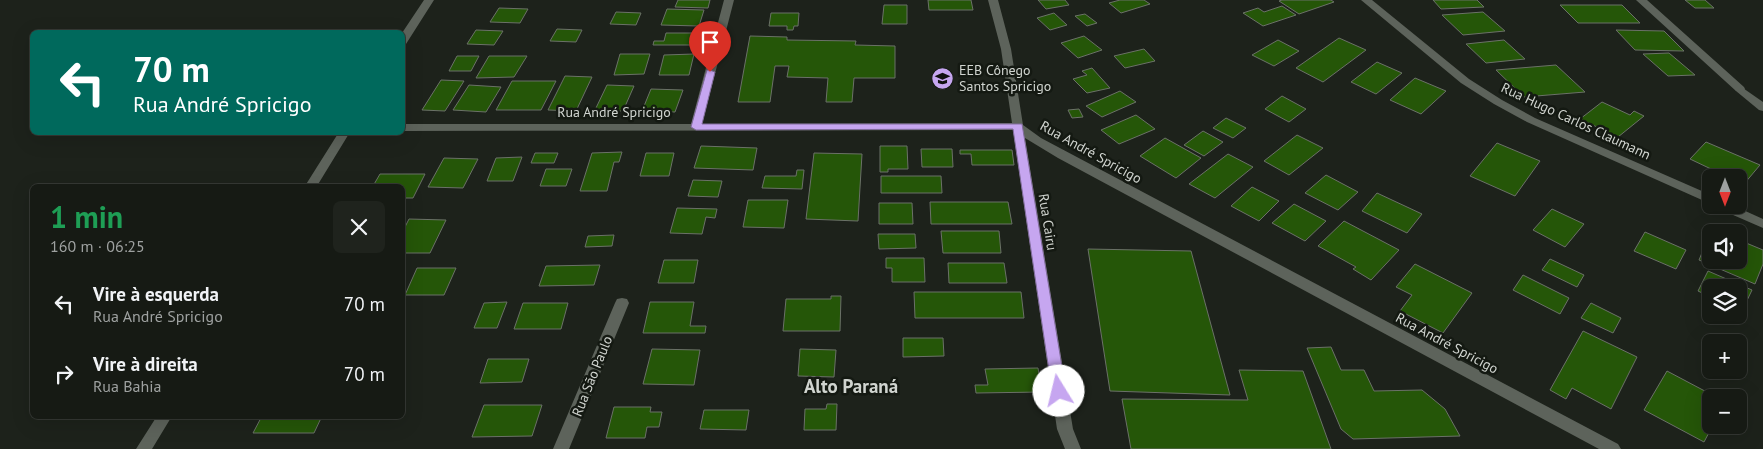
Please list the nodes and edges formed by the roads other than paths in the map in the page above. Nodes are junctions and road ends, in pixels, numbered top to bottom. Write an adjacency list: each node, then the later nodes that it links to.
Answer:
1 (429, 0): 6 (street)
2 (729, 0): 9 (street)
3 (993, 0): 8 (street, Rua Cairu)
4 (1366, 0): 13 (street, Rua Hugo Carlos Claumann)
5 (1641, 0): 7 (street)
6 (405, 37)
7 (1763, 108)
8 (1018, 126): 9 (street, Rua André Spricigo); 20 (street, Rua Cairu); 21 (street, Rua André Spricigo)
9 (696, 127): 10 (street, Rua André Spricigo)
10 (405, 128)
11 (343, 135): 12 (street)
12 (312, 184)
13 (1702, 196)
14 (1741, 214): 15 (street)
15 (1763, 224)
16 (622, 303): 19 (street, Rua São Paulo)
17 (163, 419): 18 (street)
18 (144, 449)
19 (561, 449)
20 (1073, 449)
21 (1613, 449)

